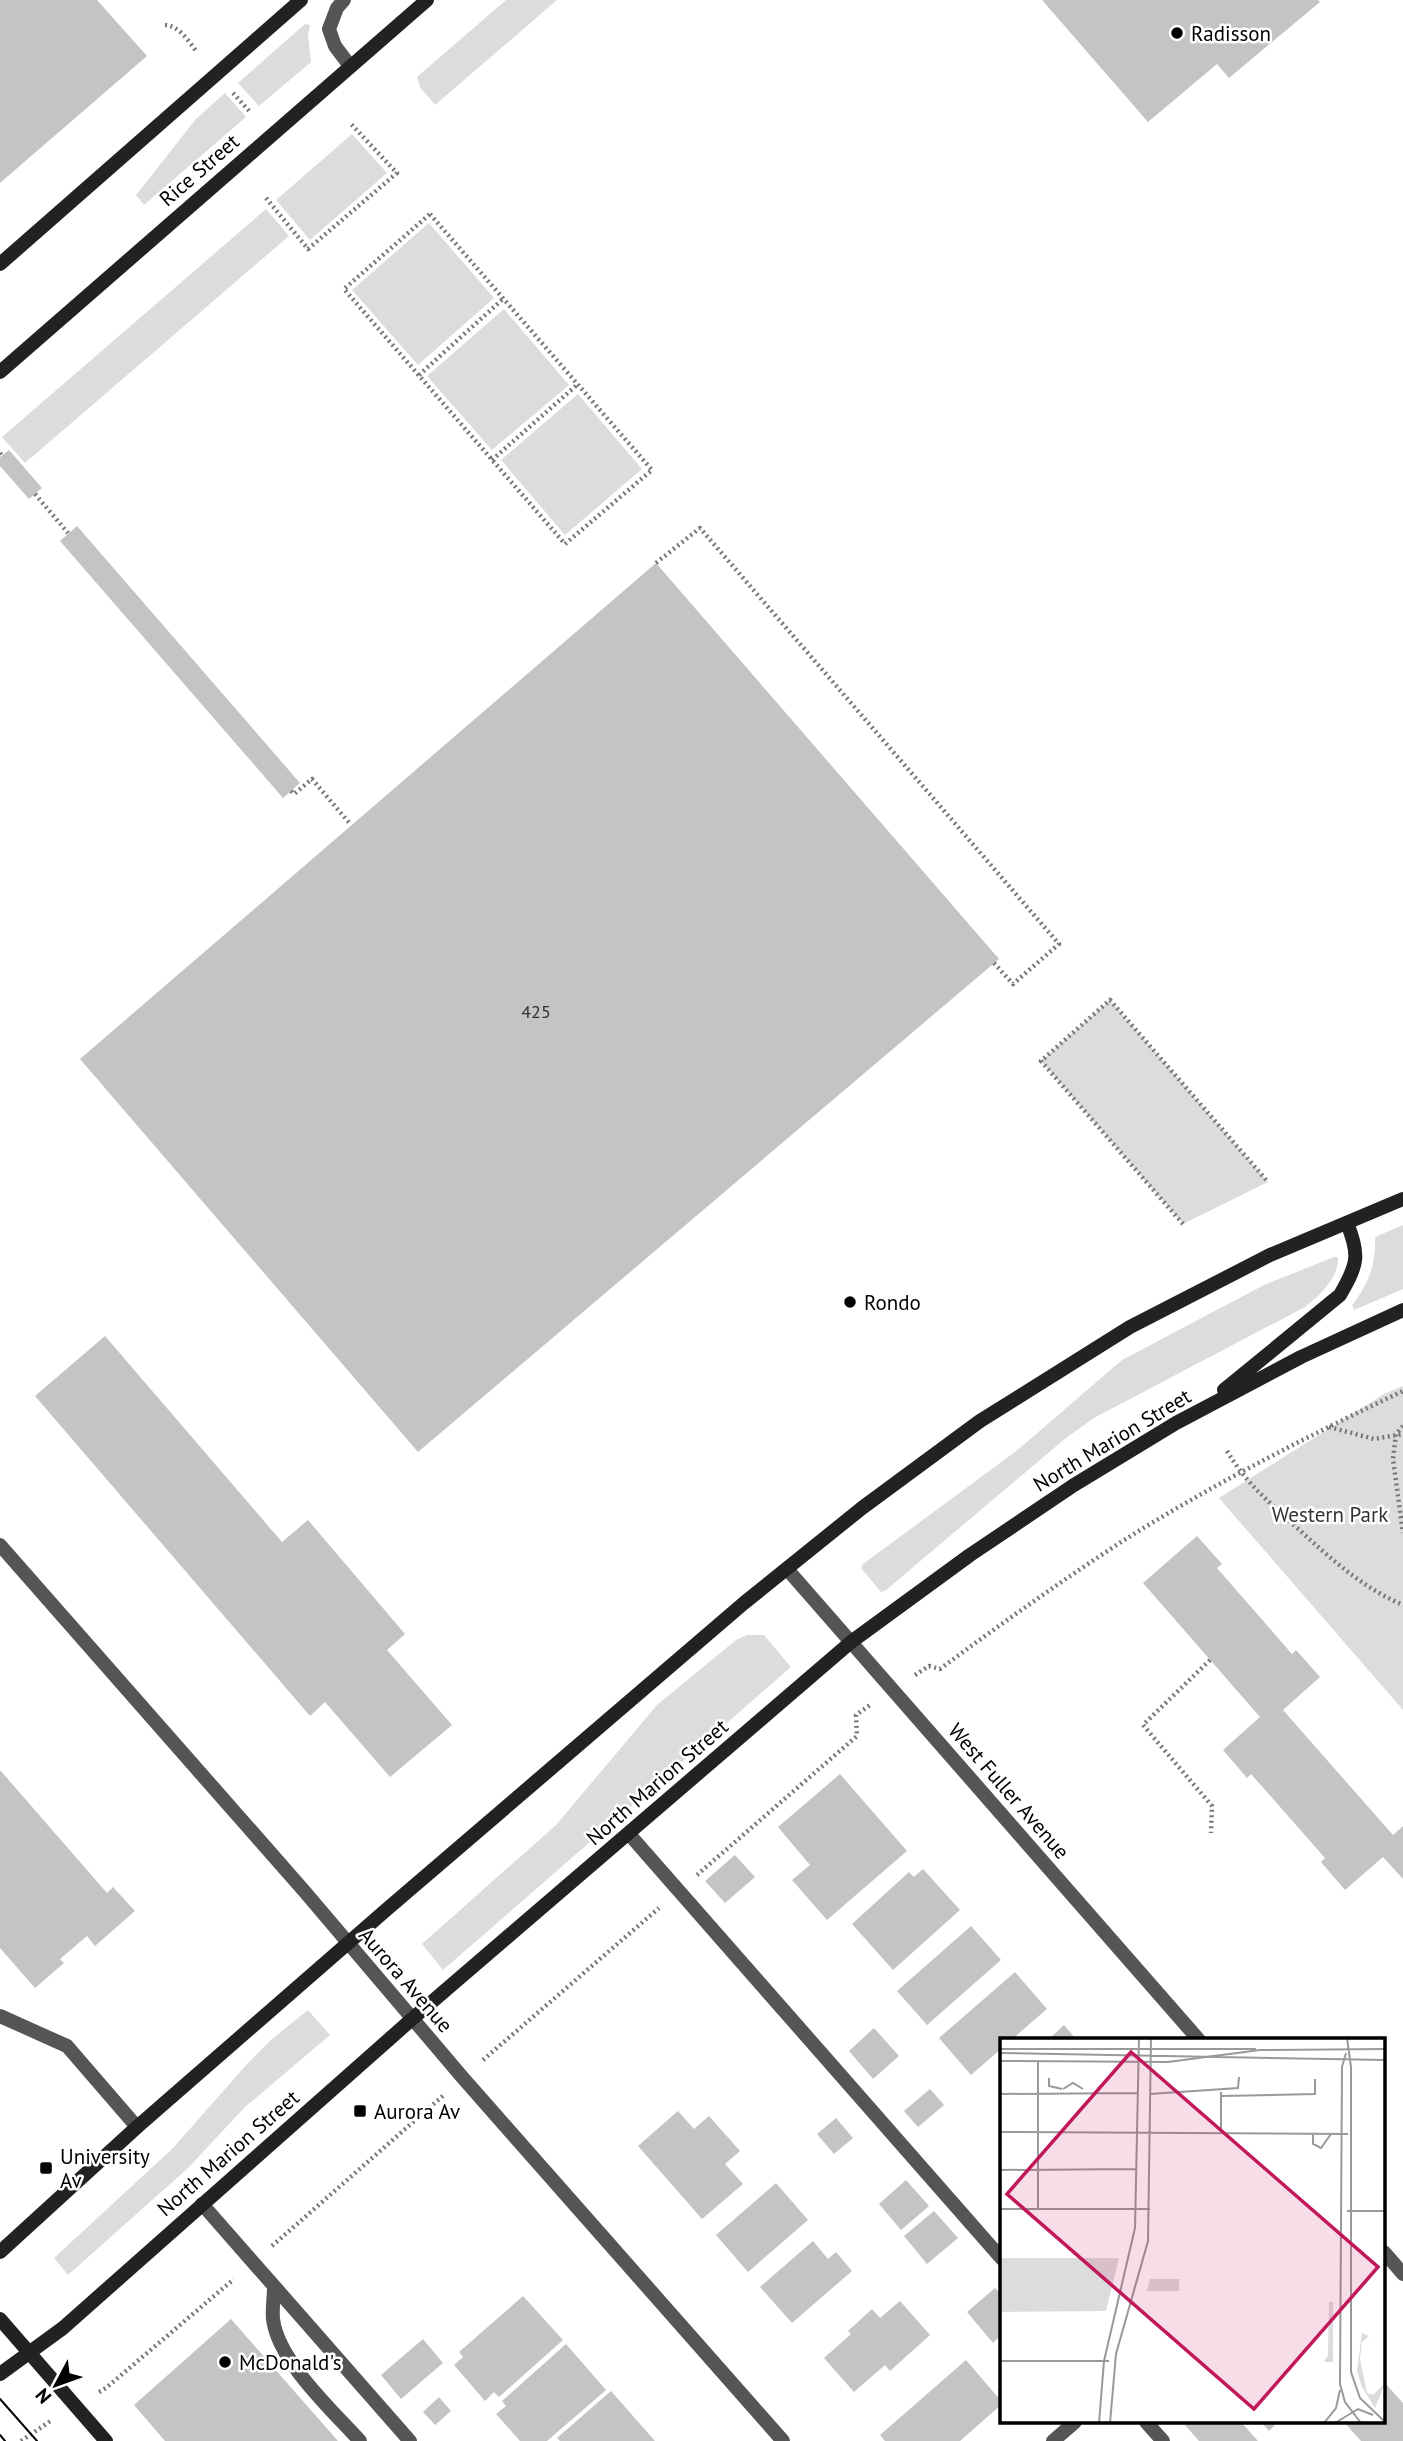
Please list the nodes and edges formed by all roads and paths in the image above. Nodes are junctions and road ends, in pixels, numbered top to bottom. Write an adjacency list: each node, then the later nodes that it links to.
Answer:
1 (301, 0): 11 (main road)
2 (344, 0): 6 (street)
3 (427, 0): 6 (main road, Rice Street)
4 (165, 25): 5 (path)
5 (196, 51)
6 (350, 66): 13 (main road, Rice Street)
7 (233, 93): 8 (path)
8 (251, 113)
9 (351, 124): 10 (path)
10 (265, 198)
11 (0, 264)
12 (504, 299): 14 (path); 14 (path); 15 (path)
13 (0, 372)
14 (419, 374): 16 (path)
15 (578, 384): 16 (path); 16 (path)
16 (492, 460)
17 (35, 494): 18 (path)
18 (68, 533)
19 (656, 563): 22 (path)
20 (291, 791): 21 (path)
21 (351, 825)
22 (994, 963)
23 (1268, 1182): 25 (path)
24 (1403, 1199): 26 (main road)
25 (1183, 1223)
26 (1347, 1223): 28 (main road); 36 (main road)
27 (1403, 1310): 28 (main road, North Marion Street)
28 (1198, 1411): 38 (main road, North Marion Street)
29 (1403, 1426): 31 (path)
30 (1328, 1427): 31 (path)
31 (1396, 1434): 32 (path); 34 (path)
32 (1403, 1434)
33 (1227, 1451): 37 (path)
34 (1403, 1532)
35 (0, 1545): 42 (street, Aurora Avenue)
36 (788, 1569): 38 (street, West Fuller Avenue); 42 (main road)
37 (1403, 1605)
38 (851, 1642): 41 (main road, North Marion Street); 45 (street, West Fuller Avenue)
39 (1210, 1660): 40 (path)
40 (1210, 1833)
41 (629, 1834): 44 (main road, North Marion Street); 50 (street)
42 (347, 1944): 44 (street, Aurora Avenue); 46 (main road)
43 (0, 2016): 46 (street)
44 (412, 2019): 47 (main road, North Marion Street); 61 (street, Aurora Avenue)
45 (1197, 2038)
46 (137, 2127): 48 (main road)
47 (202, 2204): 52 (street); 54 (main road, North Marion Street)
48 (0, 2252)
49 (1386, 2254): 51 (street)
50 (1000, 2257)
51 (1403, 2274)
52 (274, 2287): 59 (street); 60 (street)
53 (0, 2319): 54 (main road)
54 (30, 2352): 55 (main road, North Marion Street); 58 (main road)
55 (0, 2374)
56 (1073, 2424): 62 (street)
57 (1148, 2424): 63 (street)
58 (106, 2441)
59 (360, 2441)
60 (410, 2441)
61 (783, 2441)
62 (1053, 2441)
63 (1163, 2441)

